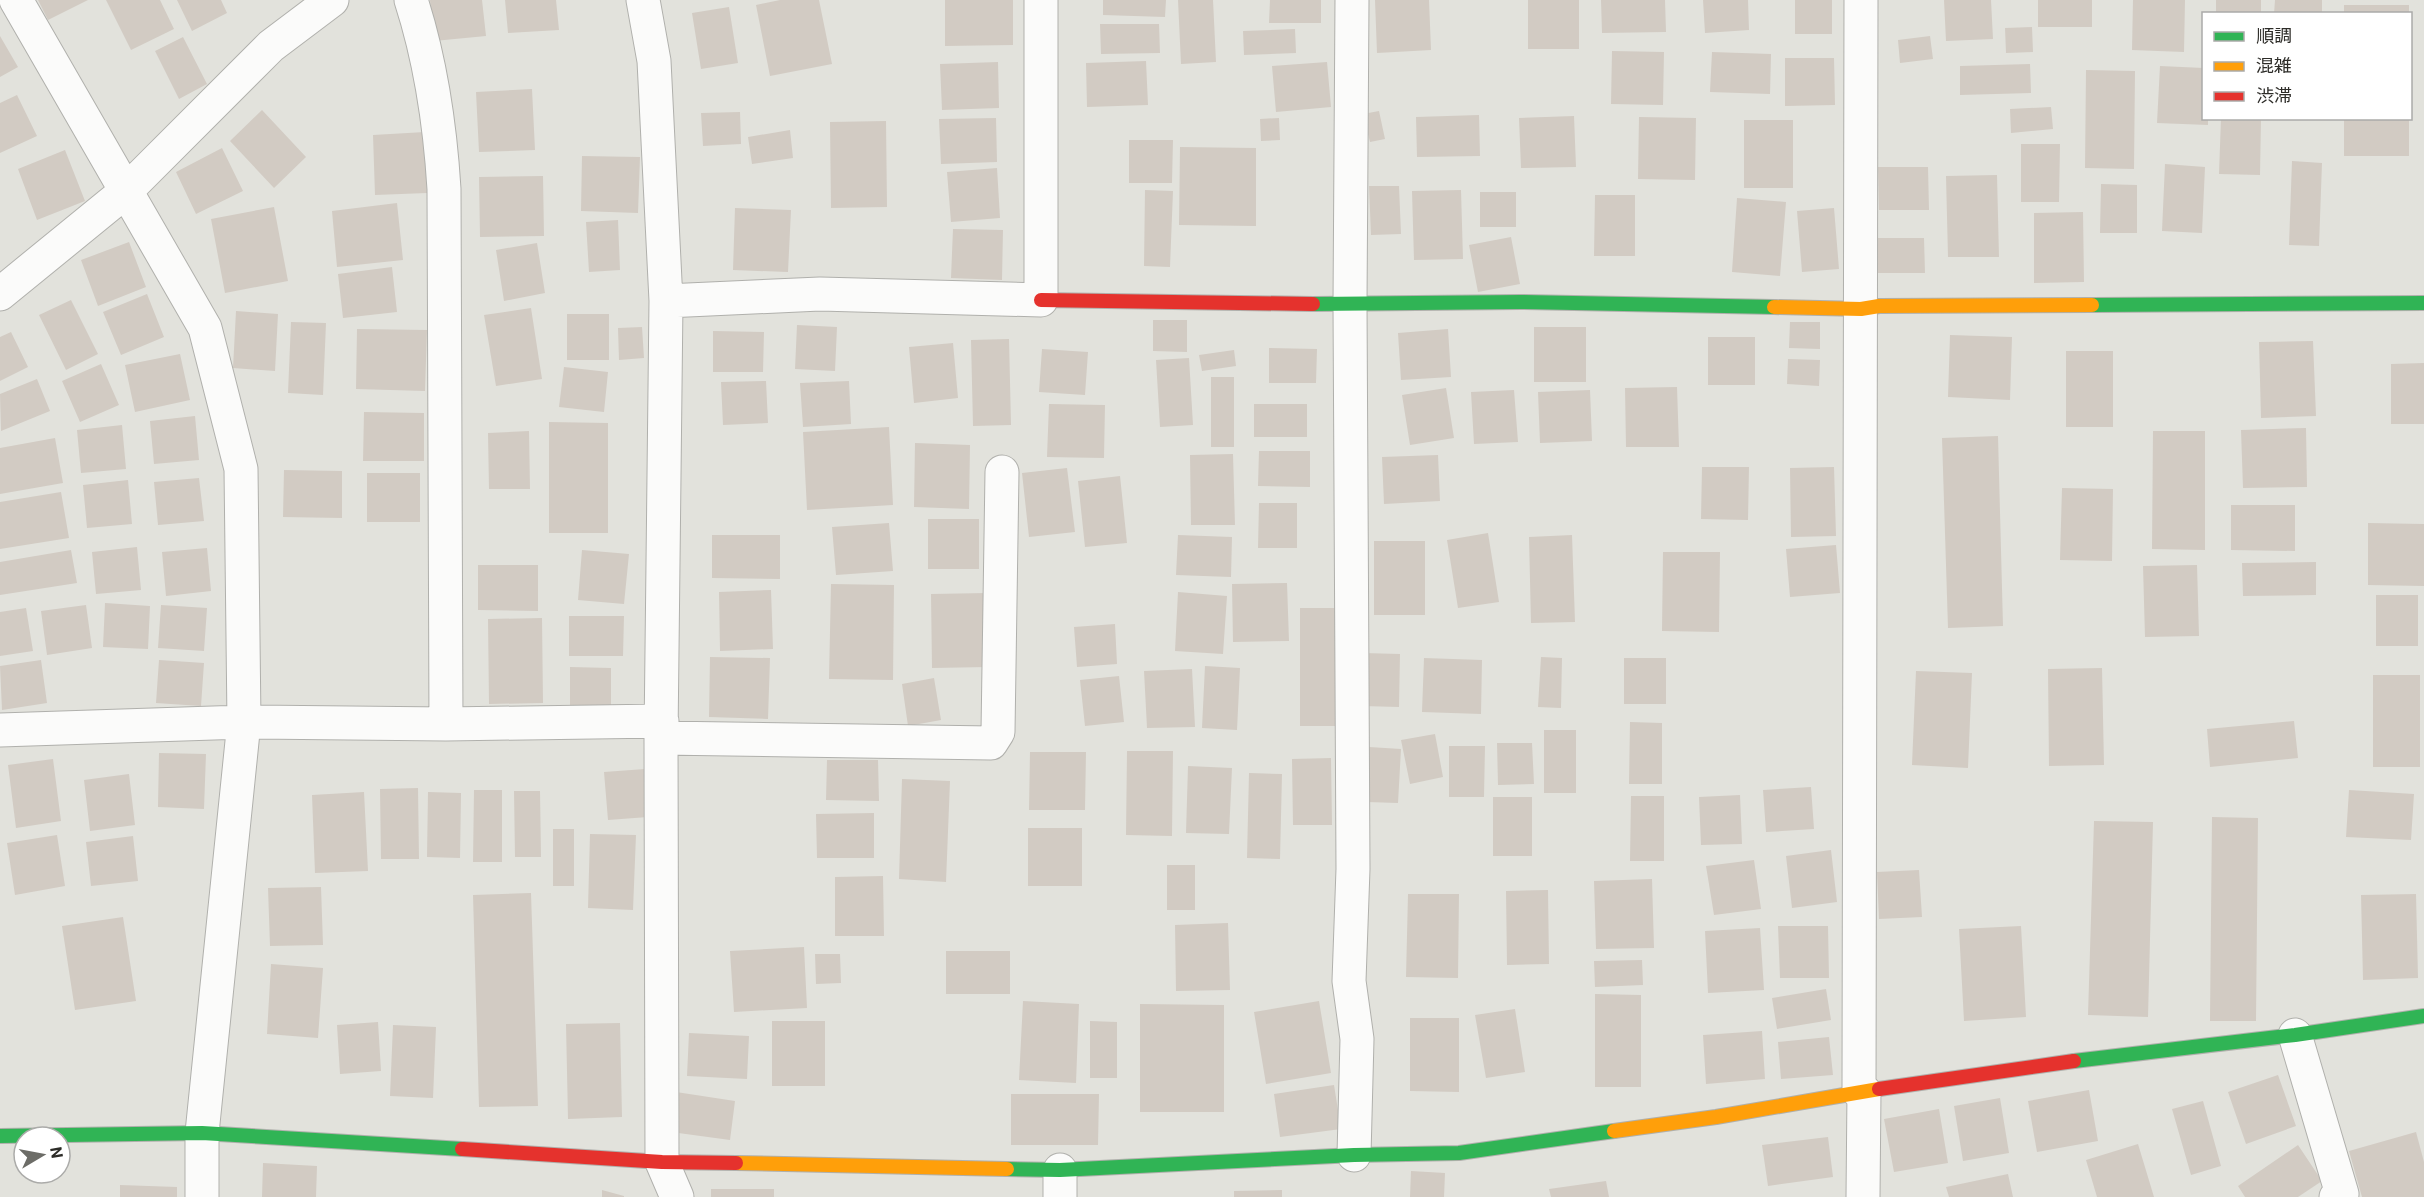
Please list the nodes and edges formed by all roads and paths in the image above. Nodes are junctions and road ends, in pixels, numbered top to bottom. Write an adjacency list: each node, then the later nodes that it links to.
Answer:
1 (16, 0): 8 (street)
2 (332, 0): 8 (street)
3 (411, 0): 17 (street)
4 (643, 0): 11 (street)
5 (1041, 0): 10 (street)
6 (1352, 0): 13 (street)
7 (1861, 0): 14 (street)
8 (125, 192): 9 (street); 16 (street)
9 (0, 294)
10 (1041, 300): 11 (street); 13 (street)
11 (666, 301): 19 (street)
12 (2424, 303): 14 (street)
13 (1350, 304): 14 (street); 25 (street)
14 (1861, 309): 22 (street)
15 (1002, 472): 19 (street)
16 (244, 722): 17 (street); 18 (street); 23 (street)
17 (446, 724): 19 (street)
18 (0, 730)
19 (662, 730): 26 (street)
20 (2424, 1016): 21 (street)
21 (2295, 1035): 22 (street); 31 (street)
22 (1861, 1091): 25 (street); 30 (street)
23 (202, 1133): 24 (street); 26 (street); 28 (street)
24 (0, 1136)
25 (1354, 1155): 27 (street)
26 (662, 1162): 27 (street); 29 (street)
27 (1060, 1183)
28 (202, 1197)
29 (677, 1197)
30 (1863, 1197)
31 (2336, 1197)

